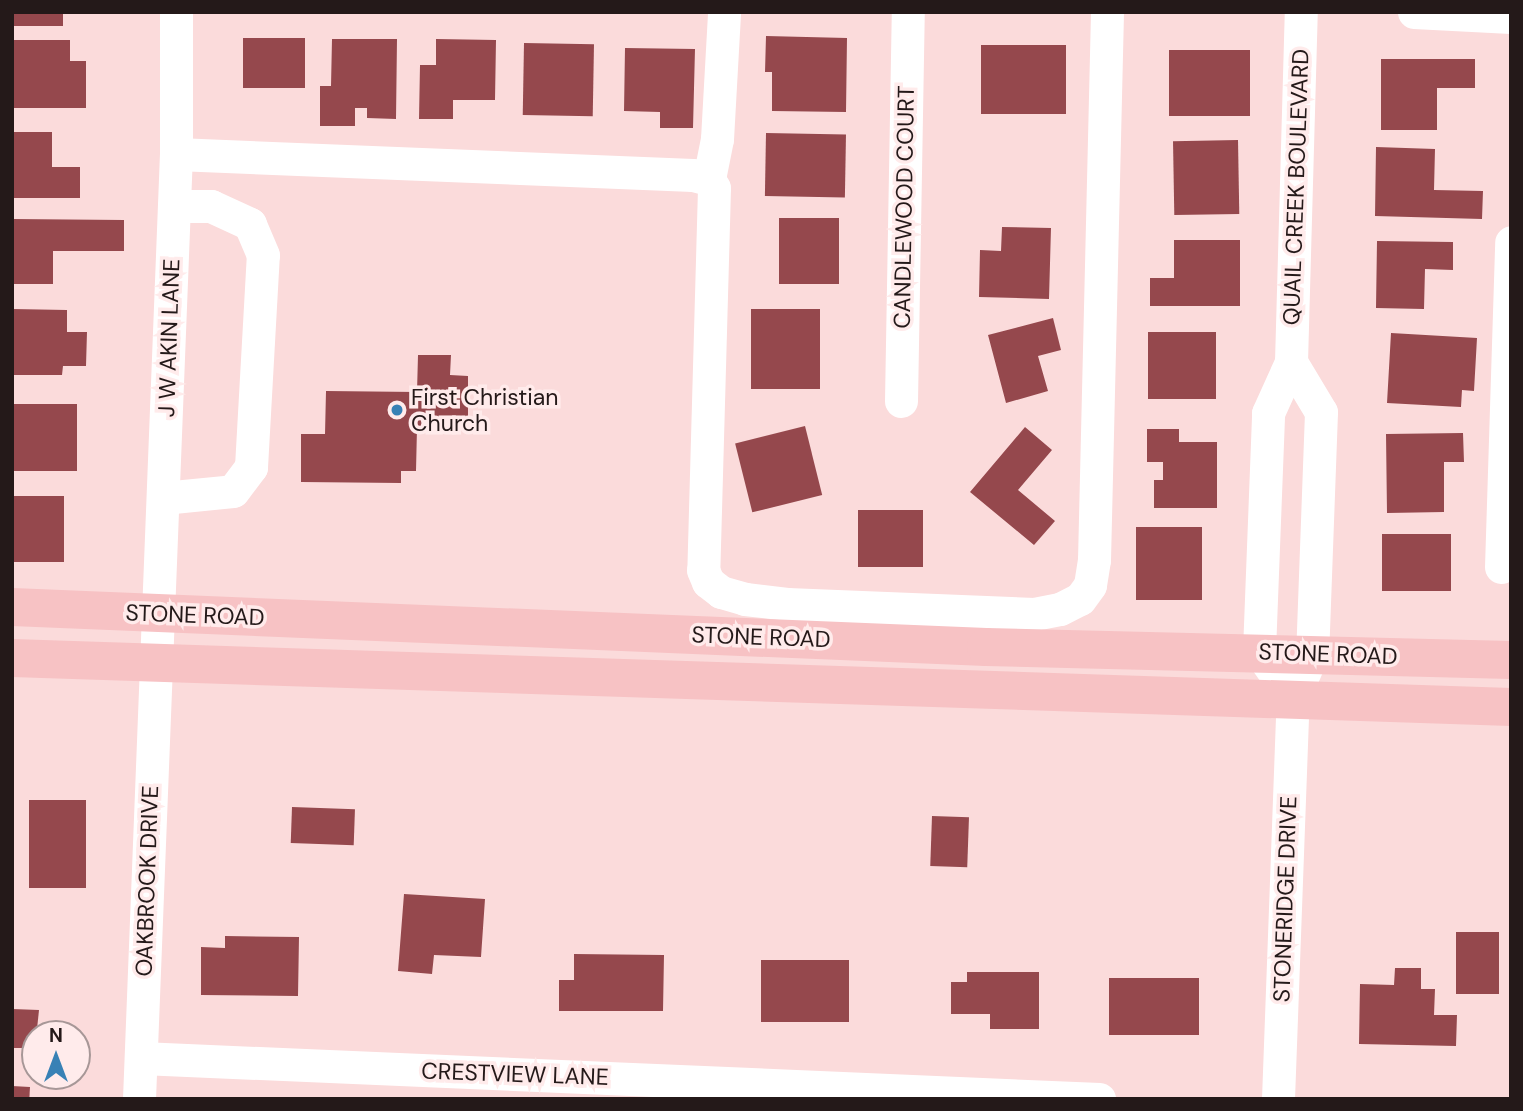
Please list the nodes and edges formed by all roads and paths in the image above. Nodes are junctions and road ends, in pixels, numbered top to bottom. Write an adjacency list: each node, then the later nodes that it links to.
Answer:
1 (176, 12): 8 (street, J W AKIN LANE)
2 (724, 12): 9 (street)
3 (908, 12): 13 (street, CANDLEWOOD COURT)
4 (1107, 12): 9 (street)
5 (1301, 12): 12 (street, QUAIL CREEK BOULEVARD)
6 (1414, 12): 7 (street)
7 (1511, 17)
8 (176, 154): 9 (street); 10 (street, J W AKIN LANE)
9 (709, 179)
10 (174, 206): 14 (street, J W AKIN LANE); 14 (street)
11 (1511, 242): 15 (street)
12 (1291, 362): 18 (street, QUAIL CREEK BOULEVARD); 19 (street)
13 (901, 401)
14 (163, 498): 17 (street, J W AKIN LANE)
15 (1501, 567)
16 (12, 607): 17 (main road, STONE ROAD)
17 (158, 613): 18 (main road, STONE ROAD); 22 (street, J W AKIN LANE)
18 (1259, 652): 19 (main road, STONE ROAD); 23 (street)
19 (1312, 654): 21 (main road, STONE ROAD); 23 (street)
20 (12, 658): 22 (main road, STONE ROAD)
21 (1511, 660)
22 (156, 663): 23 (main road, STONE ROAD); 25 (street, OAKBROOK DRIVE)
23 (1293, 699): 24 (main road, STONE ROAD); 28 (street, STONERIDGE DRIVE)
24 (1511, 707)
25 (141, 1058): 26 (street, OAKBROOK DRIVE); 27 (street, CRESTVIEW LANE)
26 (139, 1099)
27 (1098, 1099)
28 (1278, 1099)

